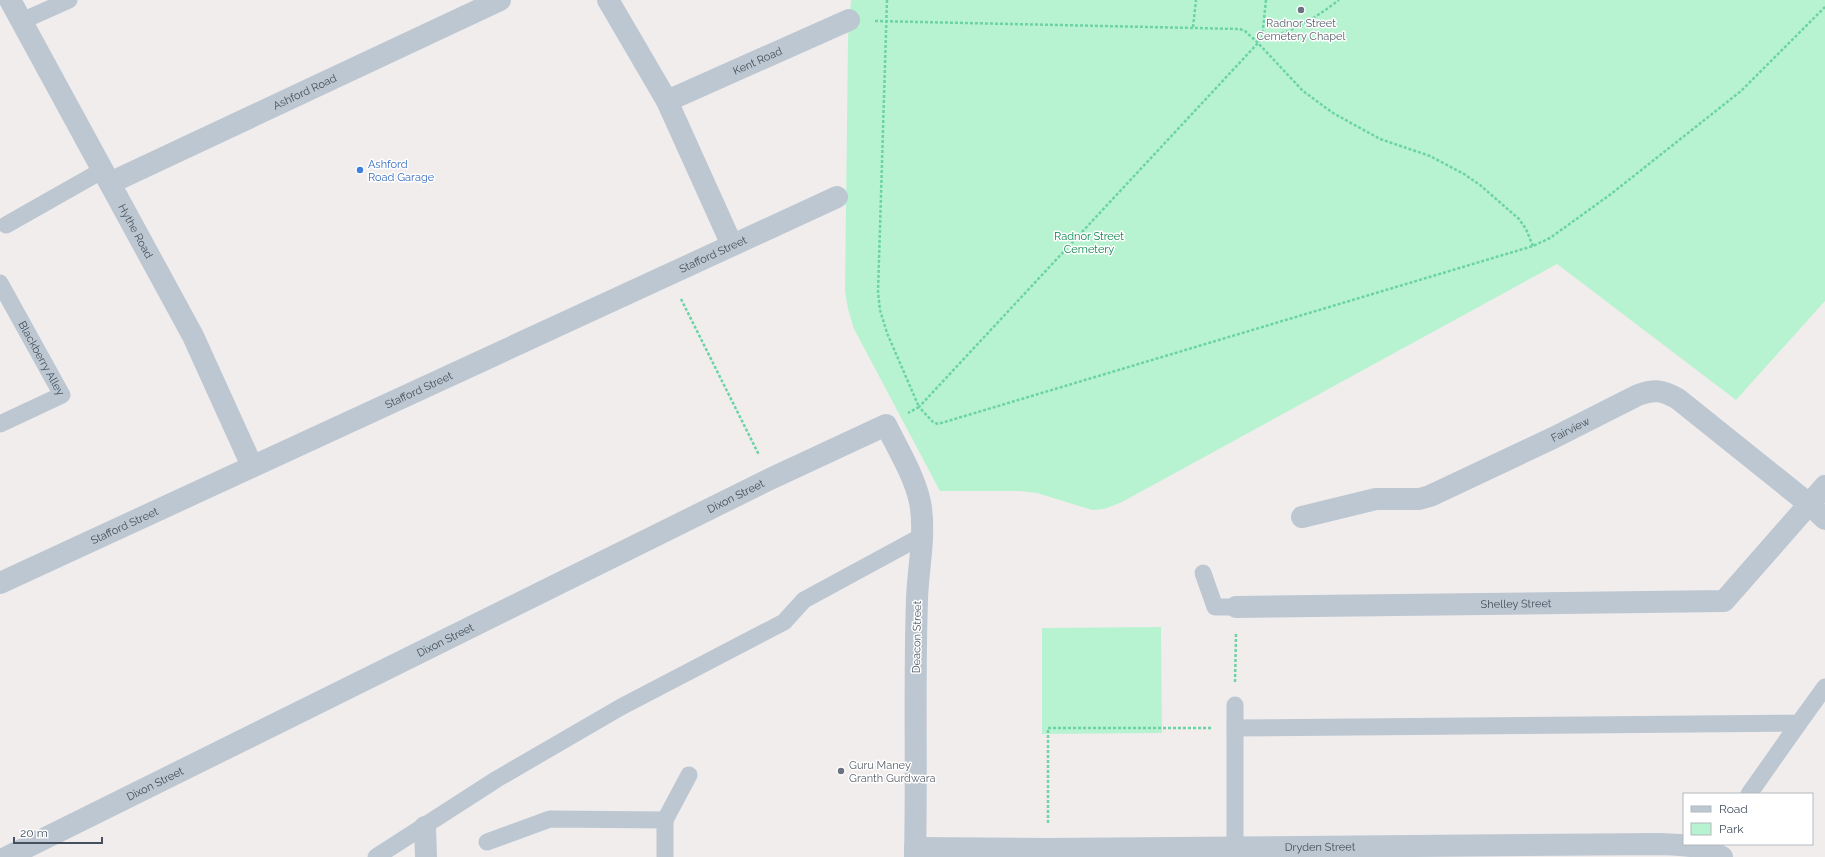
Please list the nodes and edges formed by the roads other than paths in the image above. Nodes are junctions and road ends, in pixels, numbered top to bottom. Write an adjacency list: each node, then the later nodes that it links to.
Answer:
1 (10, 0): 6 (street, Hythe Road)
2 (69, 0): 6 (lane)
3 (500, 0): 8 (street, Ashford Road)
4 (608, 0): 7 (street)
5 (849, 20): 7 (street, Kent Road)
6 (22, 21): 8 (street, Hythe Road)
7 (667, 101): 11 (street)
8 (106, 176): 10 (lane); 15 (street, Hythe Road)
9 (837, 197): 11 (street, Stafford Street)
10 (6, 225)
11 (732, 245): 15 (street, Stafford Street)
12 (0, 283): 13 (lane, Blackberry Alley)
13 (0, 424)
14 (886, 425): 20 (street, Deacon Street); 39 (street, Dixon Street)
15 (252, 466): 22 (street, Stafford Street)
16 (1825, 486): 17 (street, Shelley Street)
17 (1810, 504): 18 (street, Fairview); 19 (street, Fairview); 23 (street, Shelley Street)
18 (1302, 517)
19 (1825, 519)
20 (922, 536): 31 (lane); 36 (street, Deacon Street)
21 (1203, 573): 23 (lane, Shelley Street)
22 (0, 583)
23 (1236, 607)
24 (1825, 687): 26 (lane)
25 (1235, 705): 27 (lane)
26 (1799, 723): 27 (lane); 29 (lane)
27 (1235, 728): 35 (lane)
28 (689, 775): 30 (lane)
29 (1750, 793)
30 (665, 820): 32 (lane); 42 (lane)
31 (425, 827): 40 (lane); 41 (street)
32 (487, 842)
33 (1683, 845): 35 (street, Dryden Street)
34 (1691, 845): 37 (street, Dryden Street)
35 (1235, 847): 38 (street, Dryden Street)
36 (915, 852): 38 (street, Dryden Street)
37 (1712, 852)
38 (1047, 853)
39 (7, 857)
40 (376, 857)
41 (426, 857)
42 (665, 857)

